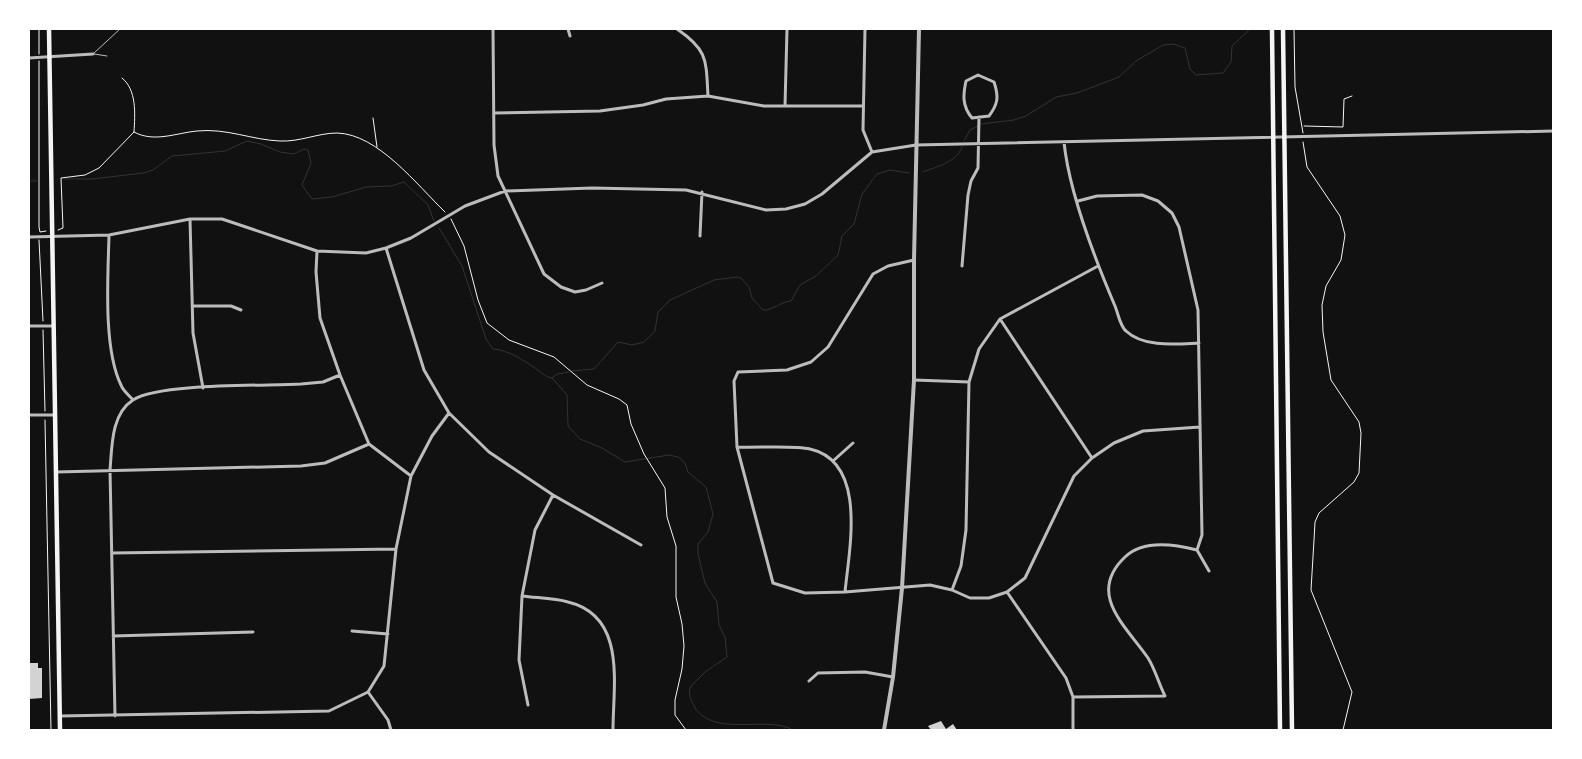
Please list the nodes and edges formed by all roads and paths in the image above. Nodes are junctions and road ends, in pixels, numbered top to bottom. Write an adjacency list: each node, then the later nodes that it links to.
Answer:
1 (39, 29): 16 (path)
2 (48, 29): 17 (main road)
3 (120, 29): 14 (lane)
4 (493, 29): 24 (street)
5 (568, 29): 13 (street)
6 (677, 29): 20 (street)
7 (787, 29): 22 (street)
8 (865, 29): 23 (street)
9 (918, 29): 35 (street)
10 (1272, 29): 32 (main road)
11 (1283, 29): 30 (main road)
12 (1294, 29): 27 (path)
13 (570, 36)
14 (93, 54): 15 (lane); 17 (street)
15 (107, 56)
16 (39, 57): 17 (street); 18 (street); 44 (path)
17 (49, 57): 43 (main road)
18 (29, 58)
19 (122, 78): 29 (path)
20 (708, 96): 22 (street); 24 (street)
21 (1352, 96): 27 (path)
22 (785, 106): 23 (street)
23 (863, 106): 37 (street)
24 (494, 113): 38 (street)
25 (979, 117): 25 (street); 33 (street)
26 (373, 118): 36 (path)
27 (1303, 126): 31 (path)
28 (1553, 131): 31 (street)
29 (134, 132): 36 (path); 43 (path)
30 (1284, 136): 31 (street); 32 (street); 109 (main road)
31 (1303, 136): 110 (path)
32 (1273, 137): 34 (street); 108 (main road)
33 (979, 142): 34 (street); 35 (street); 51 (street)
34 (1064, 142): 40 (street)
35 (916, 145): 37 (street); 50 (street)
36 (377, 148): 41 (path)
37 (872, 152): 39 (street)
38 (505, 192): 39 (street); 41 (street); 53 (street)
39 (702, 192): 46 (street)
40 (1078, 201): 52 (street); 60 (street)
41 (450, 217): 48 (street); 105 (path)
42 (190, 219): 45 (street); 49 (street); 54 (street)
43 (52, 233): 44 (street); 44 (path); 45 (street); 59 (main road)
44 (40, 234): 47 (street); 58 (path)
45 (109, 236): 65 (street)
46 (700, 236)
47 (29, 237)
48 (386, 248): 49 (street); 66 (street)
49 (317, 251): 61 (street)
50 (914, 260): 62 (street); 73 (street)
51 (962, 266)
52 (1098, 266): 56 (street); 60 (street)
53 (602, 283)
54 (192, 306): 55 (street); 64 (street)
55 (241, 310)
56 (1000, 319): 63 (street); 74 (street)
57 (29, 326): 58 (street)
58 (43, 326): 59 (street); 68 (path)
59 (53, 326): 69 (main road)
60 (1199, 343): 70 (street)
61 (340, 376): 64 (street); 72 (street)
62 (914, 380): 63 (street); 85 (street)
63 (969, 382): 86 (street)
64 (203, 388): 65 (street)
65 (133, 400): 76 (street)
66 (449, 413): 78 (street); 79 (street)
67 (29, 415): 68 (street)
68 (45, 415): 69 (street); 101 (path)
69 (54, 415): 77 (main road)
70 (1200, 428): 74 (street); 82 (street)
71 (853, 443): 75 (street)
72 (369, 444): 76 (street); 78 (street)
73 (737, 447): 75 (street); 87 (street)
74 (1092, 458): 88 (street)
75 (833, 461): 87 (street)
76 (110, 470): 77 (street); 83 (street)
77 (56, 472): 99 (main road)
78 (411, 476): 81 (street)
79 (553, 495): 80 (street); 89 (street)
80 (641, 544)
81 (396, 549): 83 (street); 92 (street)
82 (1197, 550): 84 (street); 97 (street)
83 (112, 552): 93 (street)
84 (1209, 571)
85 (902, 588): 86 (street); 87 (street); 94 (street)
86 (952, 590): 88 (street)
87 (845, 592)
88 (1007, 592): 97 (street)
89 (522, 596): 98 (street); 104 (street)
90 (352, 631): 92 (street)
91 (253, 632): 93 (street)
92 (389, 634): 96 (street)
93 (113, 636): 100 (street)
94 (893, 677): 95 (street); 106 (street)
95 (808, 681)
96 (368, 692): 100 (street); 103 (street)
97 (1073, 697): 107 (street)
98 (528, 705)
99 (60, 716): 100 (street); 102 (main road)
100 (115, 716)
101 (51, 730)
102 (60, 730)
103 (391, 730)
104 (613, 730)
105 (686, 730)
106 (884, 730)
107 (1073, 730)
108 (1280, 730)
109 (1292, 730)
110 (1343, 730)

